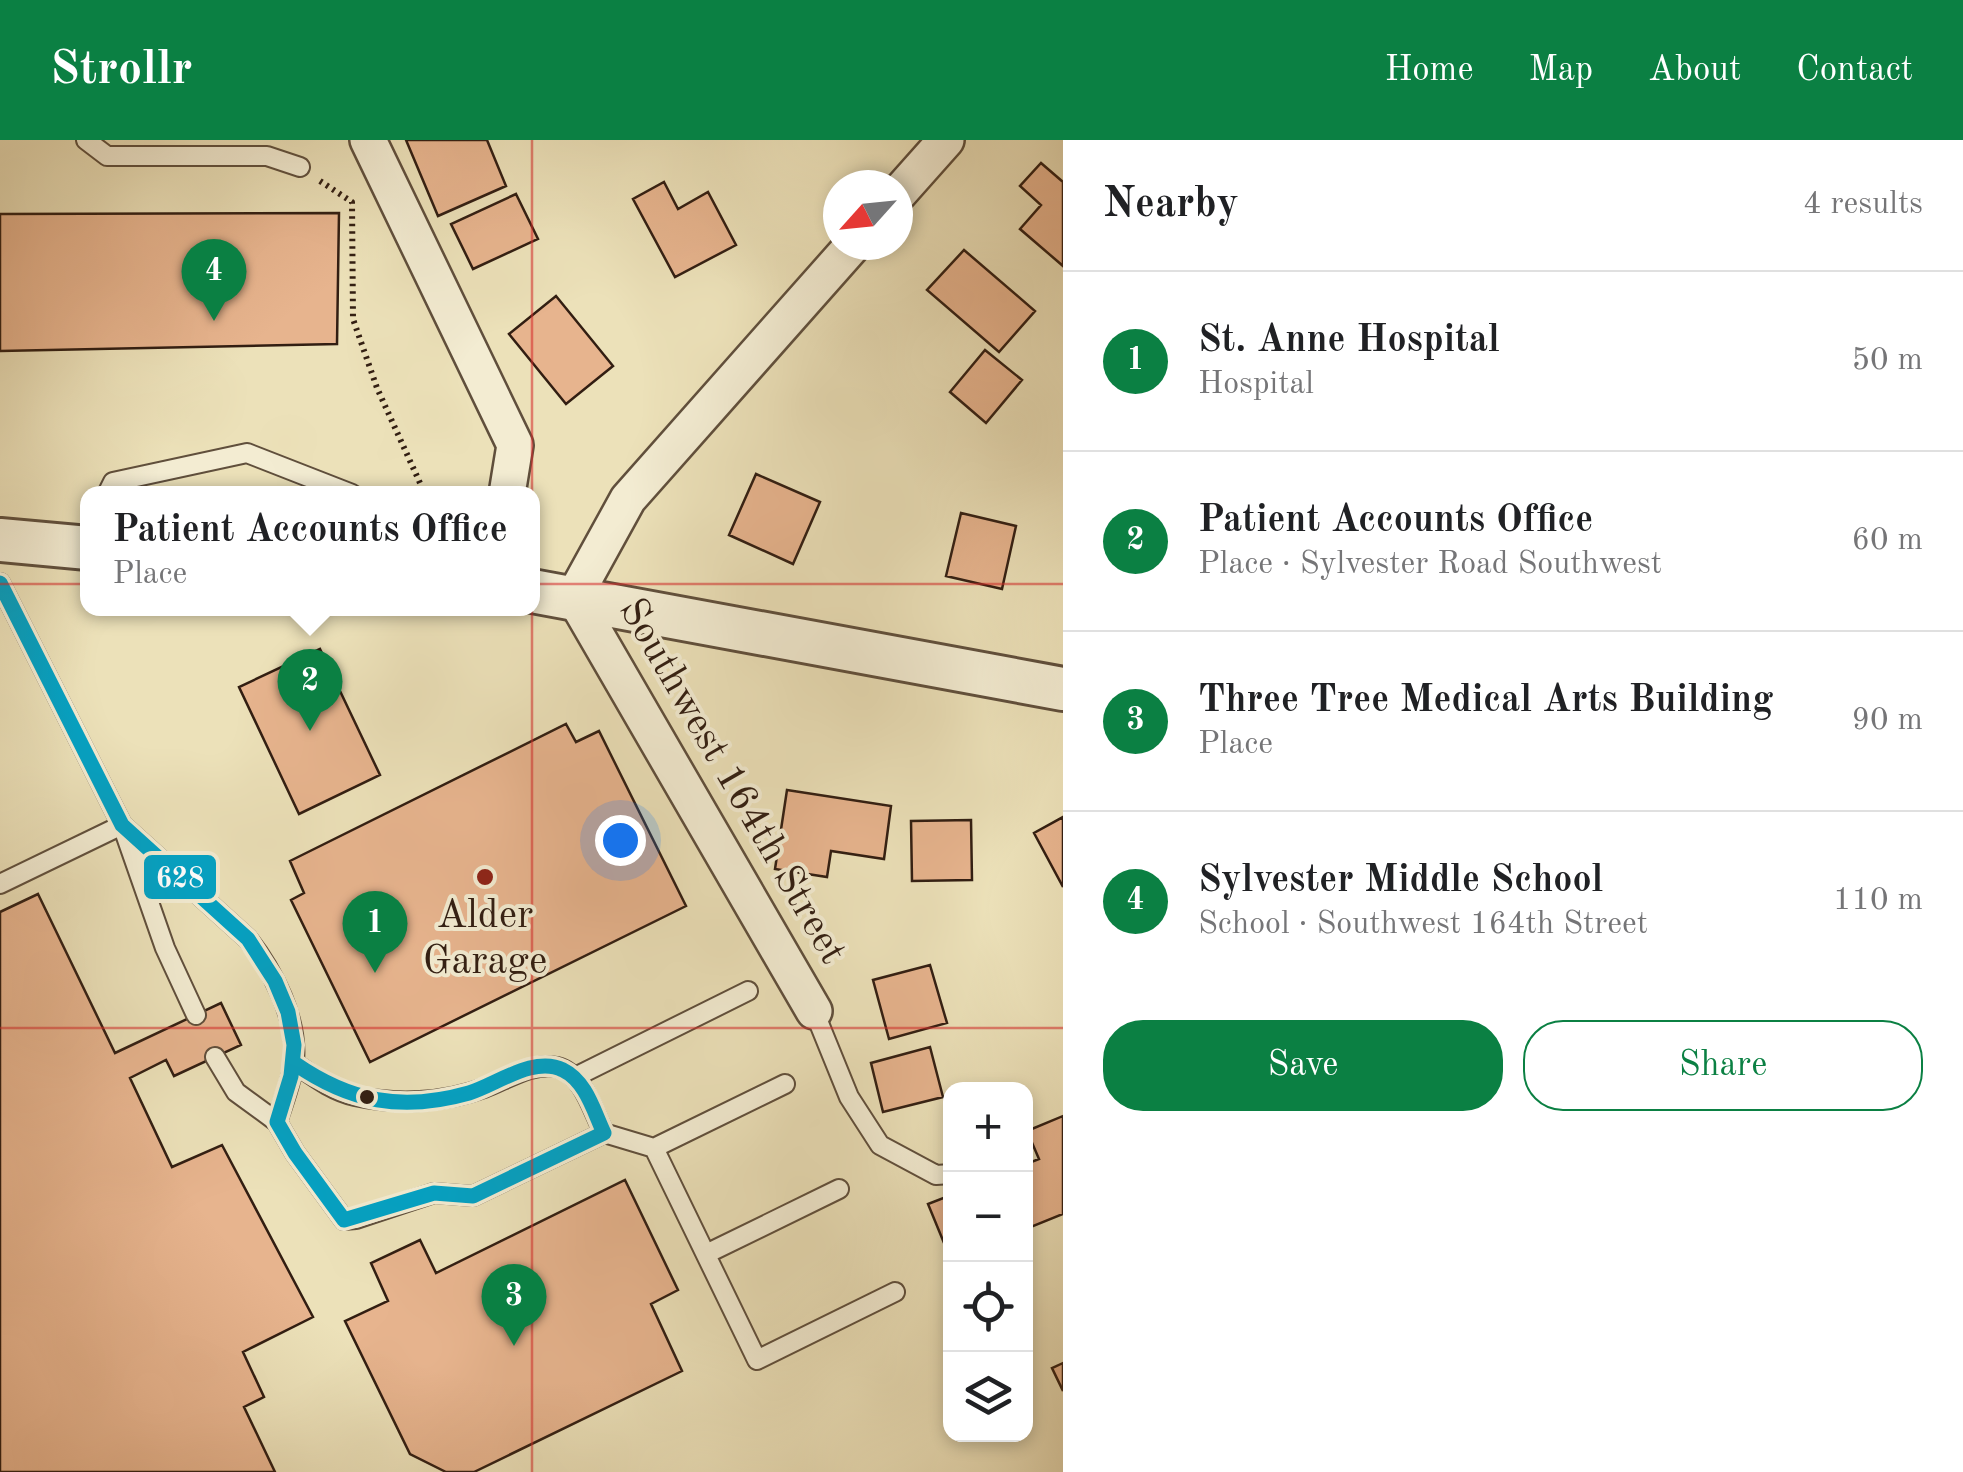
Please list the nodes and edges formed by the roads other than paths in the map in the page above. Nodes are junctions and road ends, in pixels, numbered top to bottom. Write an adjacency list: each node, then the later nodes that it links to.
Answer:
1 (86, 140): 4 (lane)
2 (368, 140): 9 (street)
3 (946, 140): 5 (street)
4 (300, 167)
5 (913, 177)
6 (840, 260): 14 (street)
7 (111, 486): 8 (lane)
8 (332, 486)
9 (508, 486)
10 (0, 540): 11 (street)
11 (80, 543)
12 (0, 583): 16 (lane)
13 (540, 592): 14 (street)
14 (574, 597): 15 (street); 19 (street, Southwest 164th Street)
15 (1057, 680)
16 (122, 826): 17 (lane); 20 (lane); 22 (lane)
17 (0, 884)
18 (748, 990): 23 (lane)
19 (814, 1011): 28 (lane)
20 (196, 1015)
21 (214, 1057): 25 (lane)
22 (294, 1063): 23 (lane); 25 (lane)
23 (575, 1077): 26 (lane)
24 (785, 1084): 27 (lane)
25 (277, 1122): 26 (lane)
26 (604, 1134): 27 (lane)
27 (654, 1148): 30 (lane)
28 (943, 1174)
29 (838, 1189): 30 (lane)
30 (706, 1254): 31 (lane)
31 (895, 1292)

